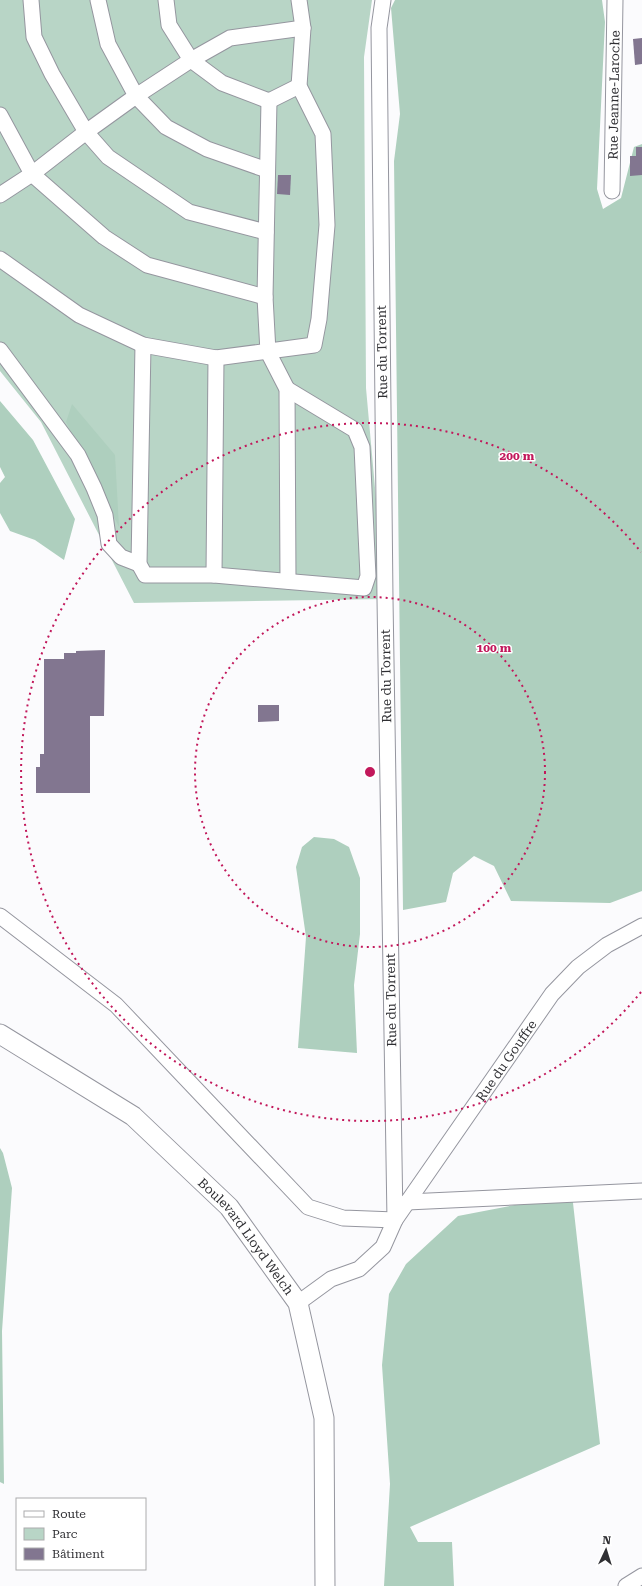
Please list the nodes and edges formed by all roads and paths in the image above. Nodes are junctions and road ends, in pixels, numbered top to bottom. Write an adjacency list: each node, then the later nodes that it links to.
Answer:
1 (31, 0): 13 (street)
2 (98, 0): 10 (street)
3 (166, 0): 8 (street)
4 (299, 0): 7 (street)
5 (383, 0): 34 (street, Rue du Torrent)
6 (615, 0): 16 (street, Rue Jeanne-Laroche)
7 (303, 28): 8 (street); 9 (street)
8 (191, 60): 10 (street); 11 (street)
9 (299, 86): 11 (street); 23 (street)
10 (136, 96): 13 (street); 14 (street)
11 (269, 101): 14 (street)
12 (0, 115): 15 (street)
13 (86, 132): 15 (street); 18 (street)
14 (267, 170): 18 (street)
15 (32, 174): 17 (street); 20 (street)
16 (612, 190)
17 (0, 195)
18 (266, 232): 20 (street)
19 (0, 259): 21 (street)
20 (265, 297): 23 (street)
21 (143, 345): 24 (street); 26 (street)
22 (0, 350): 26 (street)
23 (268, 352): 24 (street); 25 (street)
24 (216, 358): 27 (street)
25 (287, 389): 28 (street); 28 (street)
26 (139, 564): 27 (street)
27 (214, 575): 28 (street)
28 (288, 581)
29 (0, 916): 34 (street)
30 (642, 926): 33 (street, Rue du Gouffre)
31 (0, 1034): 35 (main road, Boulevard Lloyd Welch)
32 (642, 1191): 33 (street)
33 (407, 1202): 34 (street, Rue du Gouffre)
34 (395, 1220): 35 (street, Rue du Torrent)
35 (298, 1303): 37 (main road, Boulevard Lloyd Welch)
36 (642, 1576): 38 (street)
37 (325, 1586)
38 (626, 1586)

